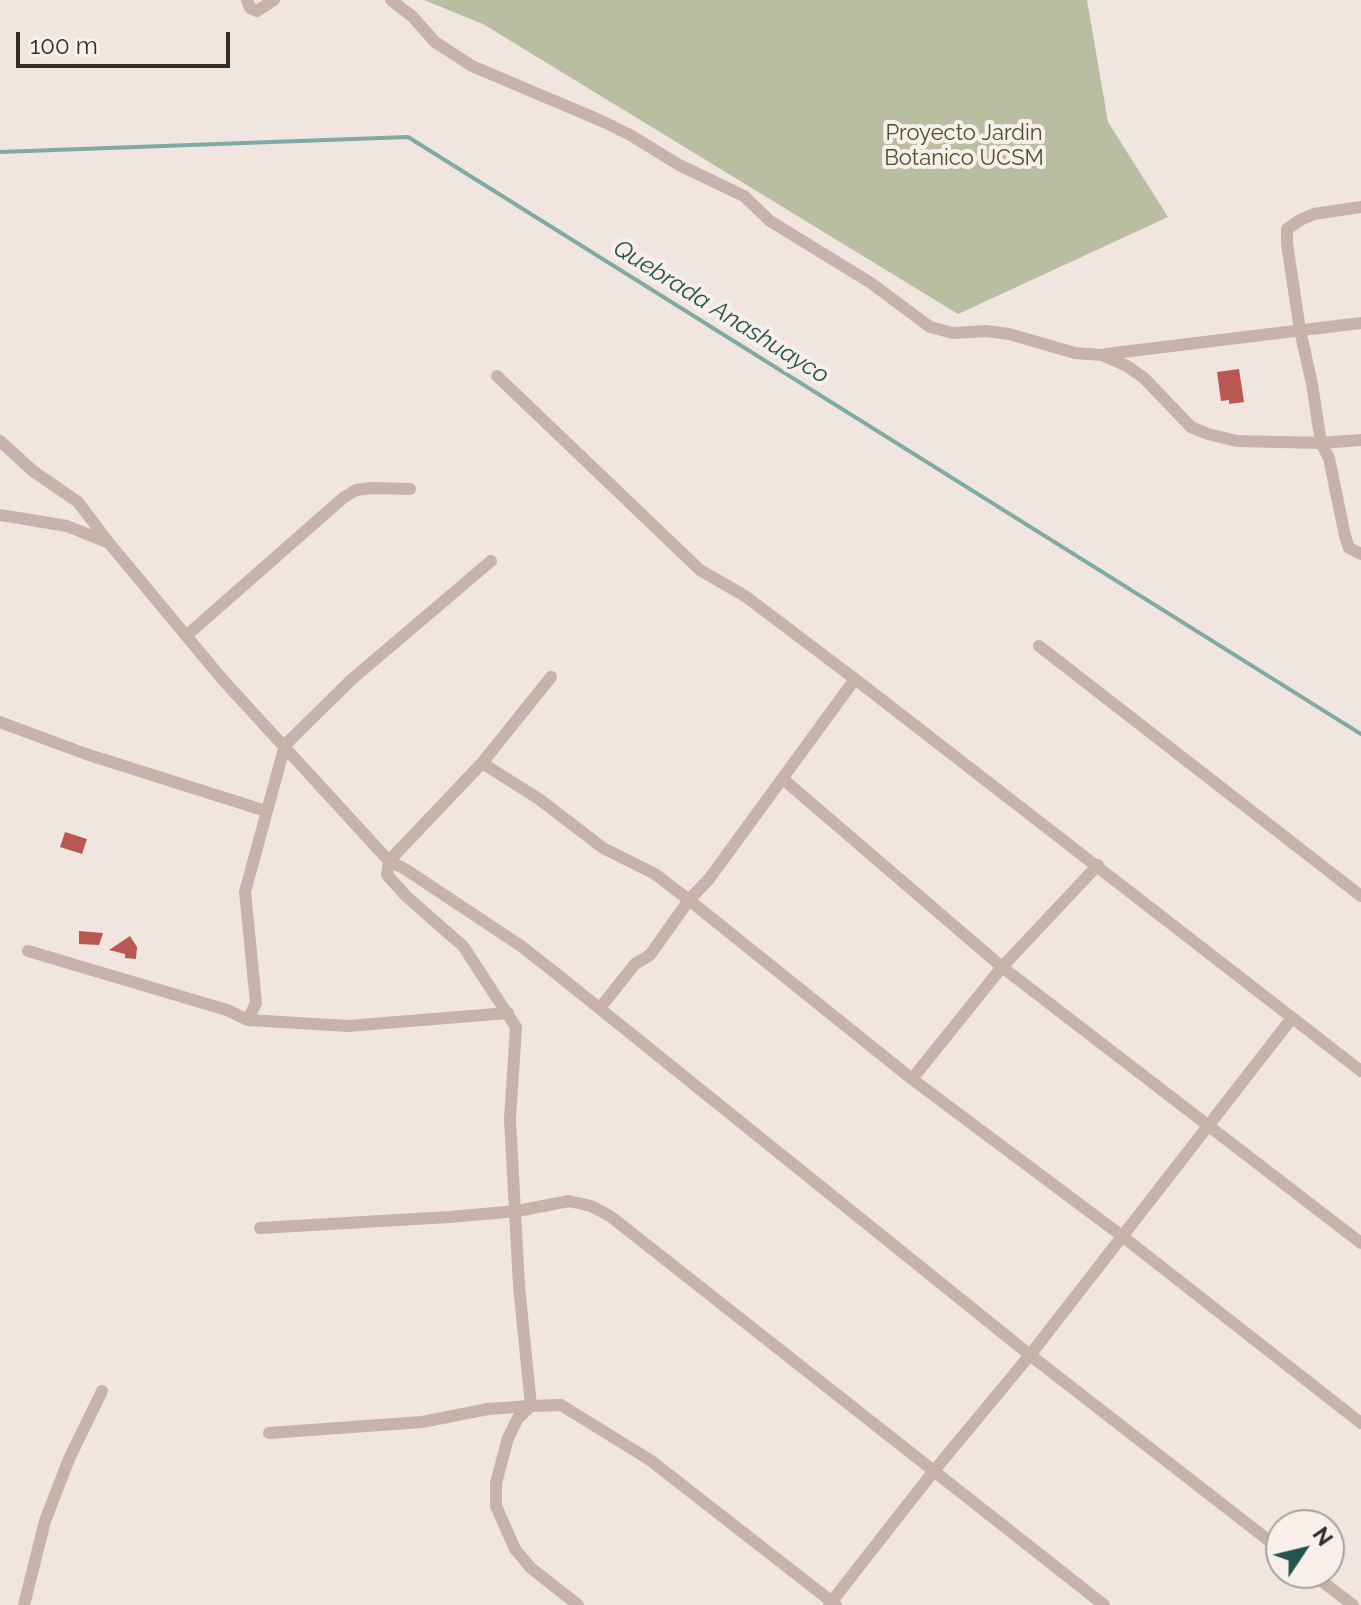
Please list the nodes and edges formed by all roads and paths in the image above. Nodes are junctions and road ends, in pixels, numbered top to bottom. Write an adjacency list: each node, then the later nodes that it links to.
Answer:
1 (247, 0): 2 (street)
2 (274, 0)
3 (391, 0): 7 (street)
4 (1361, 207): 6 (street)
5 (1361, 323): 6 (street)
6 (1300, 330): 7 (street); 11 (street)
7 (1102, 355): 11 (street)
8 (497, 376): 20 (street)
9 (1361, 440): 11 (street)
10 (0, 441): 14 (street)
11 (1321, 443): 15 (street)
12 (410, 489): 17 (street)
13 (0, 515): 14 (street)
14 (109, 543): 17 (street)
15 (1361, 554)
16 (491, 561): 22 (street)
17 (186, 636): 22 (street)
18 (1039, 646): 28 (street)
19 (551, 677): 23 (street)
20 (855, 679): 24 (street); 27 (street)
21 (0, 722): 25 (street)
22 (285, 745): 25 (street); 26 (street)
23 (482, 763): 26 (street); 29 (street)
24 (783, 779): 29 (street); 31 (street)
25 (266, 811): 35 (street)
26 (389, 861): 32 (street); 33 (street)
27 (1098, 865): 31 (street); 34 (street)
28 (1361, 896)
29 (689, 900): 32 (street); 37 (street)
30 (28, 951): 35 (street)
31 (1002, 967): 37 (street); 38 (street)
32 (600, 1008): 43 (street)
33 (508, 1013): 35 (street); 39 (street)
34 (1292, 1018): 36 (street); 38 (street)
35 (248, 1020)
36 (1361, 1071)
37 (912, 1079): 41 (street)
38 (1209, 1124): 41 (street); 42 (street)
39 (517, 1211): 40 (street); 45 (street); 48 (street)
40 (260, 1228)
41 (1122, 1236): 43 (street); 46 (street)
42 (1361, 1243)
43 (1030, 1355): 48 (street); 49 (street)
44 (102, 1391): 52 (street)
45 (531, 1406): 47 (street); 51 (street); 53 (street)
46 (1361, 1423)
47 (269, 1433)
48 (933, 1472): 51 (street); 54 (street)
49 (1265, 1538)
50 (1332, 1589): 55 (street)
51 (832, 1604)
52 (24, 1605)
53 (578, 1605)
54 (1104, 1605)
55 (1353, 1605)

